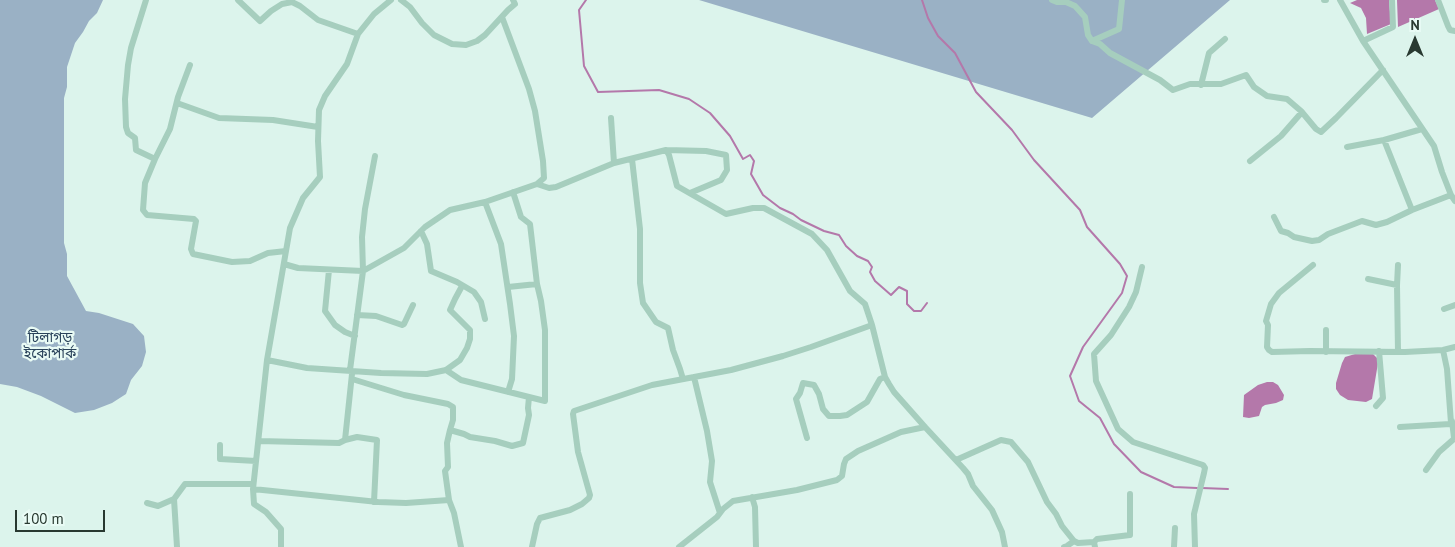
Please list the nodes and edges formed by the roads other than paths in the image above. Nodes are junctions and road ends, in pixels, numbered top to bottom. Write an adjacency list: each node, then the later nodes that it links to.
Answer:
1 (146, 0): 29 (street)
2 (238, 0): 13 (street)
3 (391, 0): 13 (street)
4 (401, 0): 11 (street)
5 (1052, 0): 15 (street)
6 (1122, 0): 15 (street)
7 (1340, 0): 16 (street)
8 (1392, 0): 16 (street)
9 (1438, 0): 12 (street)
10 (516, 1): 11 (street)
11 (502, 17): 33 (street)
12 (1455, 30)
13 (358, 34): 23 (street)
14 (1225, 39): 19 (street)
15 (1092, 41): 19 (street)
16 (1363, 41): 18 (street)
17 (190, 65): 20 (street)
18 (1383, 70): 21 (street); 24 (street)
19 (1201, 85): 21 (street)
20 (177, 104): 23 (street); 29 (street)
21 (1302, 112): 31 (street)
22 (612, 118): 32 (street)
23 (318, 127): 41 (street)
24 (1422, 129): 25 (street); 36 (street)
25 (1384, 140): 26 (street); 38 (street)
26 (1347, 148)
27 (666, 150): 30 (street); 35 (street); 35 (street)
28 (375, 156): 47 (street)
29 (155, 159): 41 (street)
30 (632, 159): 32 (street); 72 (street)
31 (1250, 161)
32 (614, 164): 33 (street)
33 (537, 184): 34 (street)
34 (513, 192): 37 (street); 49 (street)
35 (690, 194): 58 (street)
36 (1453, 198): 38 (street)
37 (485, 202): 40 (street); 52 (street)
38 (1412, 210): 39 (street)
39 (1274, 217)
40 (421, 231): 47 (street); 51 (street)
41 (286, 251): 42 (street)
42 (284, 264): 46 (street); 66 (street)
43 (1313, 265): 64 (street)
44 (1398, 265): 50 (street)
45 (1142, 267): 108 (street)
46 (329, 270): 47 (street); 60 (street)
47 (363, 271): 56 (street)
48 (1368, 279): 50 (street)
49 (537, 284): 52 (street); 74 (street)
50 (1396, 285): 65 (street)
51 (462, 286): 57 (street); 68 (street)
52 (508, 287): 73 (street)
53 (413, 305): 56 (street)
54 (1455, 305): 55 (street)
55 (1444, 309)
56 (357, 315): 60 (street)
57 (485, 319)
58 (872, 325): 69 (street); 70 (street)
59 (1326, 330): 64 (street)
60 (355, 336): 67 (street)
61 (1455, 347): 62 (street)
62 (1443, 350): 65 (street); 76 (street)
63 (1380, 351): 64 (street); 65 (street); 75 (street)
64 (1326, 352)
65 (1398, 352)
66 (267, 360): 67 (street); 83 (street)
67 (351, 370): 68 (street); 71 (street)
68 (446, 370): 73 (street)
69 (694, 377): 72 (street); 95 (street)
70 (885, 377): 77 (street); 80 (street)
71 (352, 378): 79 (street); 82 (street)
72 (683, 379): 102 (street)
73 (508, 392): 74 (street)
74 (529, 397): 79 (street)
75 (1376, 406)
76 (1452, 420): 78 (street); 81 (street)
77 (925, 427): 86 (street); 90 (street)
78 (1400, 427)
79 (450, 430): 92 (street)
80 (807, 438)
81 (1455, 438): 87 (street)
82 (346, 440): 83 (street); 93 (street)
83 (259, 441): 85 (street)
84 (220, 445): 85 (street)
85 (256, 460): 88 (street)
86 (956, 460): 97 (street); 105 (street)
87 (1426, 470)
88 (253, 486): 91 (street); 93 (street); 100 (street)
89 (1130, 494): 98 (street)
90 (752, 497): 95 (street); 104 (street)
91 (174, 499): 94 (street); 99 (street)
92 (449, 500): 93 (street); 101 (street)
93 (374, 502)
94 (147, 503)
95 (720, 513): 103 (street)
96 (1175, 528): 107 (street)
97 (1074, 541): 98 (street); 106 (street)
98 (1094, 545)
99 (176, 547)
100 (281, 547)
101 (461, 547)
102 (532, 547)
103 (679, 547)
104 (756, 547)
105 (1005, 547)
106 (1064, 547)
107 (1174, 547)
108 (1195, 547)

